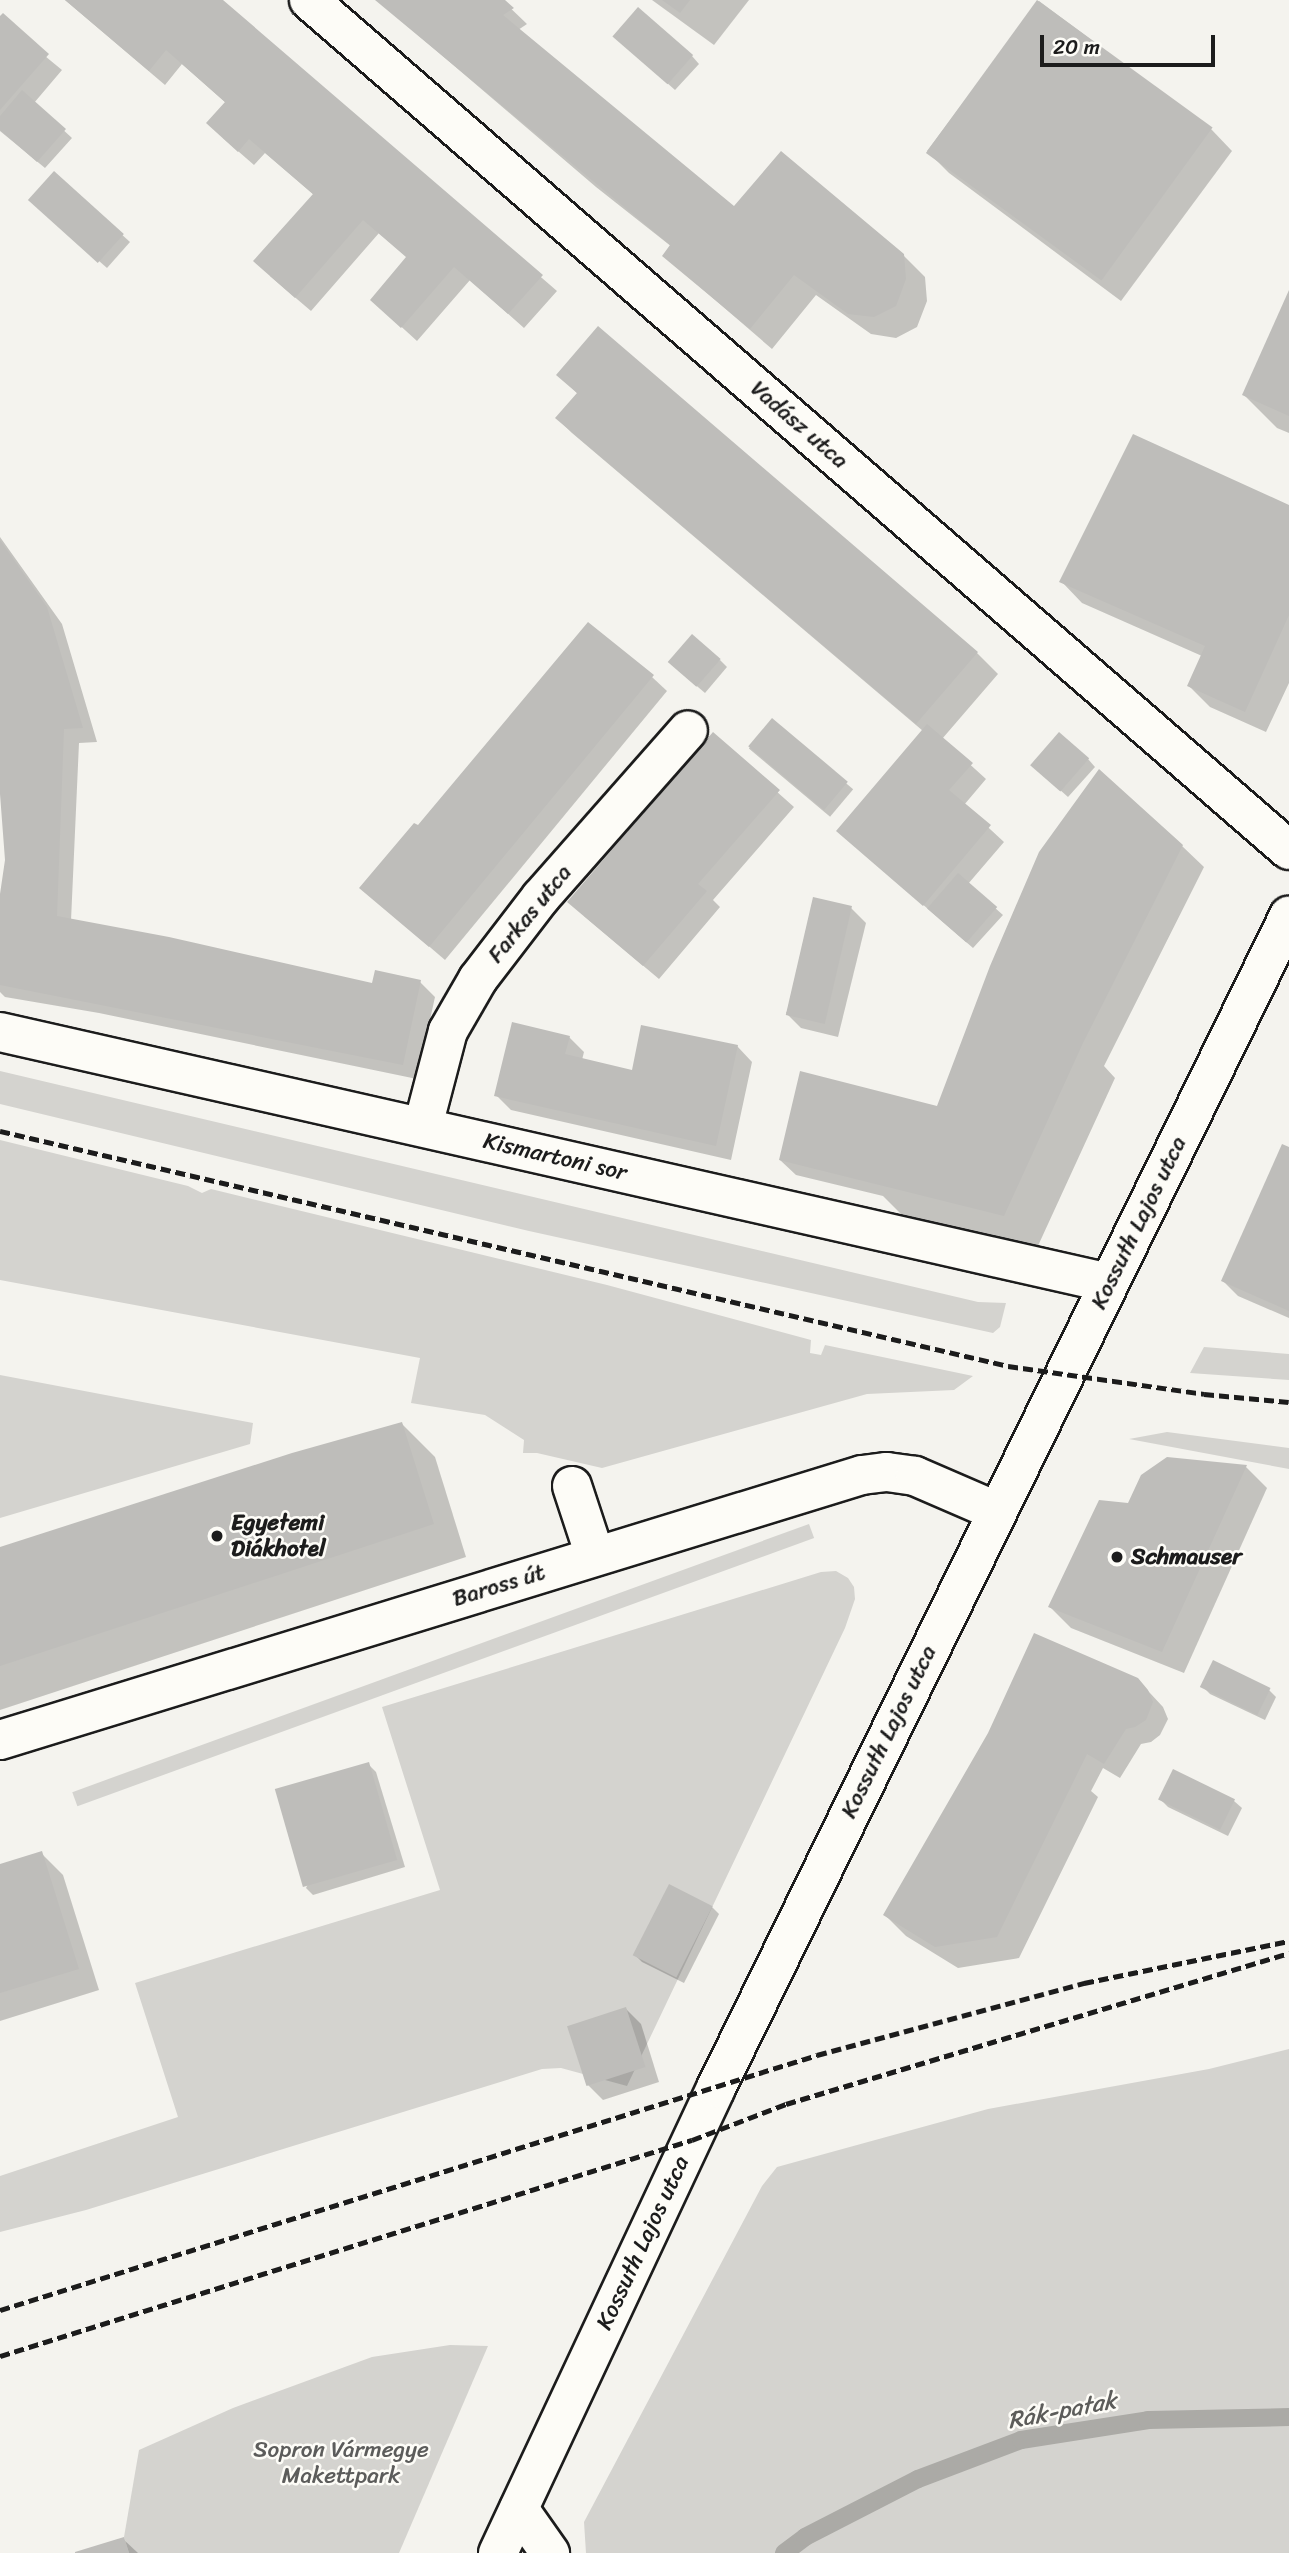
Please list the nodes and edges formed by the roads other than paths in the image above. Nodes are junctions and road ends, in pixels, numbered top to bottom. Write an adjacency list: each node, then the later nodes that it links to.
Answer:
1 (309, 0): 3 (street, Vadász utca)
2 (688, 730): 6 (street, Farkas utca)
3 (1289, 850)
4 (1289, 915): 7 (street, Kossuth Lajos utca)
5 (0, 1032): 6 (street, Kismartoni sor)
6 (423, 1126): 7 (street, Kismartoni sor)
7 (1109, 1283): 9 (street, Kossuth Lajos utca)
8 (572, 1486): 10 (street)
9 (996, 1511): 10 (street, Baross út); 12 (street, Kossuth Lajos utca)
10 (595, 1556): 11 (street, Baross út)
11 (0, 1740)
12 (519, 2509): 13 (street, Kossuth Lajos utca); 14 (street)
13 (498, 2553)
14 (550, 2553)

